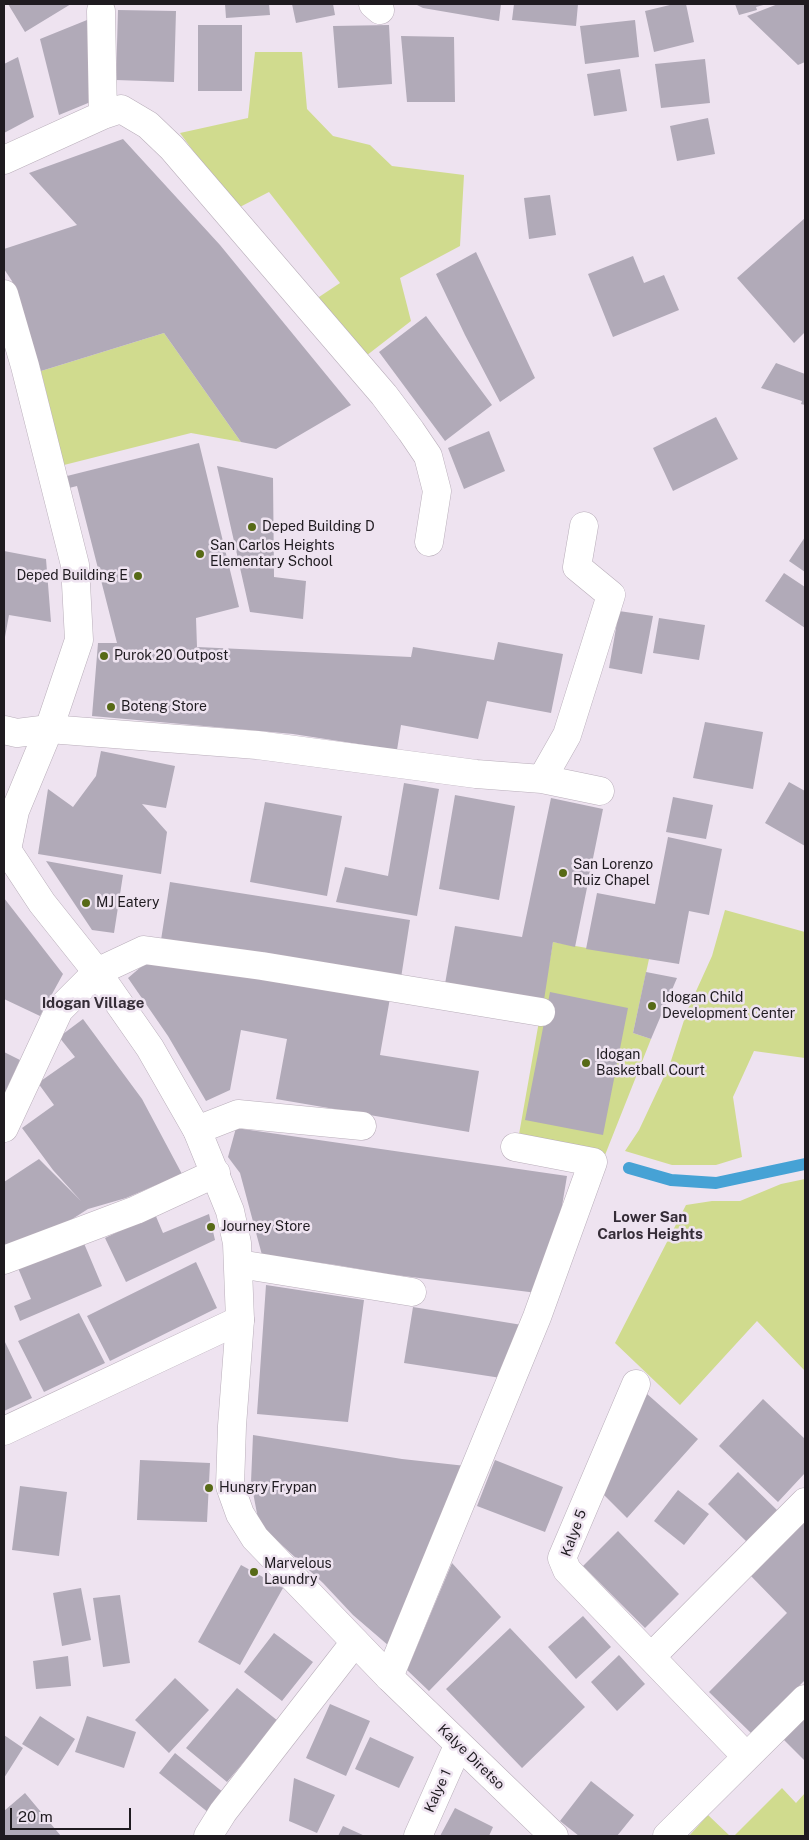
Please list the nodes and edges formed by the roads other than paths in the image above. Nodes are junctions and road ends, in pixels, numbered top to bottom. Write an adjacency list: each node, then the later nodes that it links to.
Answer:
1 (101, 11): 2 (street)
2 (103, 114): 3 (street); 6 (street)
3 (4, 160)
4 (4, 294): 7 (street)
5 (584, 526): 9 (street)
6 (429, 542)
7 (49, 729): 8 (street); 9 (street); 11 (street)
8 (4, 730)
9 (542, 778): 10 (street)
10 (600, 791)
11 (5, 850): 12 (street, Kalye Diretso)
12 (97, 972): 13 (street); 15 (street); 16 (street, Kalye Diretso)
13 (541, 1012)
14 (362, 1126): 16 (street)
15 (4, 1128)
16 (197, 1130): 18 (street, Kalye Diretso)
17 (515, 1147): 28 (street)
18 (216, 1173): 19 (street); 20 (street, Kalye Diretso)
19 (4, 1260)
20 (239, 1264): 21 (street); 22 (street, Kalye Diretso)
21 (412, 1292)
22 (240, 1320): 24 (street); 26 (street, Kalye Diretso)
23 (636, 1384): 27 (street, Kalye 5)
24 (4, 1431)
25 (805, 1502): 27 (street)
26 (355, 1642): 28 (street, Kalye Diretso); 32 (street)
27 (651, 1657): 31 (street, Kalye 5)
28 (389, 1677): 30 (street, Kalye Diretso)
29 (805, 1699): 31 (street)
30 (458, 1746): 33 (street, Kalye 1); 34 (street, Kalye Diretso)
31 (746, 1756): 35 (street)
32 (208, 1836)
33 (418, 1836)
34 (554, 1836)
35 (667, 1836)

